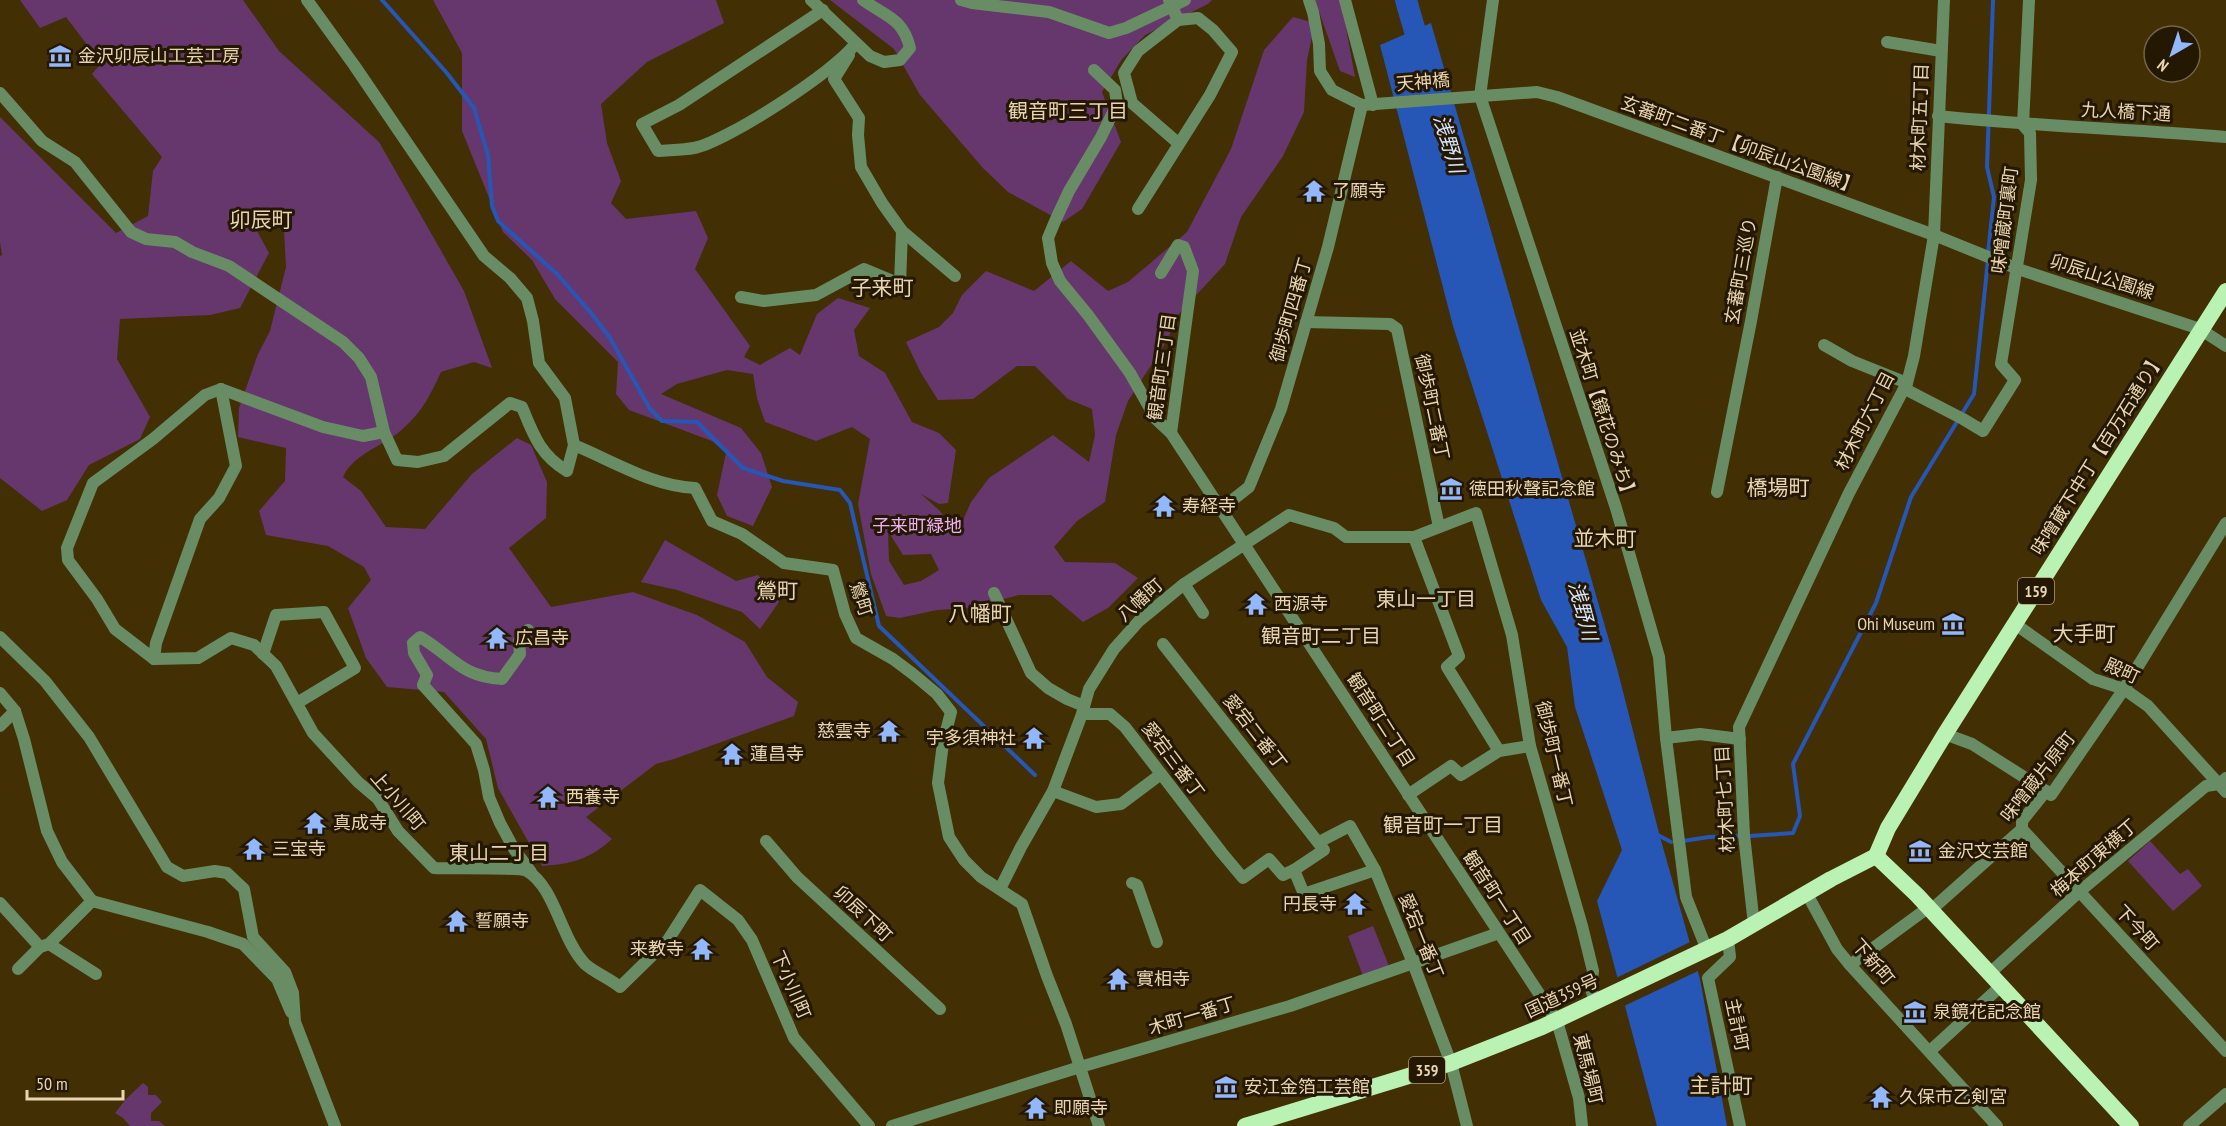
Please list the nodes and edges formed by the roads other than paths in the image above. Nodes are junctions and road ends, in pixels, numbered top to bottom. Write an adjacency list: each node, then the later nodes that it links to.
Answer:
1 (307, 0): 43 (street)
2 (811, 0): 12 (street)
3 (862, 0): 15 (street)
4 (961, 0): 6 (street)
5 (1169, 0): 13 (street, bridge)
6 (1185, 0)
7 (1309, 0): 20 (street)
8 (1345, 0): 20 (street)
9 (1493, 0): 19 (street, 並木町【鏡花のみち】)
10 (1944, 0): 16 (street, 材木町五丁目)
11 (2029, 0): 22 (street, 味噌蔵町裏町)
12 (823, 10): 15 (street); 15 (street)
13 (1178, 20): 24 (street); 24 (street)
14 (1887, 42): 16 (street)
15 (854, 46): 27 (street)
16 (1941, 51): 21 (street, 材木町五丁目)
17 (1094, 70): 42 (street)
18 (0, 93): 41 (street)
19 (1474, 96): 20 (street, 天神橋); 25 (street, 玄蕃町二番丁【卯辰山公園線】); 67 (street, 並木町【鏡花のみち】)
20 (1372, 105): 35 (street, 御歩町四番丁)
21 (1938, 116): 22 (street, 九人橋下通); 28 (street, 材木町五丁目)
22 (2023, 125): 23 (street, 九人橋下通); 30 (street, 味噌蔵町裏町)
23 (2226, 137)
24 (1178, 143): 26 (street)
25 (1777, 177): 28 (street, 玄蕃町二番丁【卯辰山公園線】); 44 (street, 玄蕃町三巡り)
26 (1138, 209)
27 (902, 231): 32 (street); 34 (street)
28 (1934, 235): 29 (street, 玄蕃町二番丁【卯辰山公園線】); 39 (street, 材木町六丁目)
29 (1987, 257): 30 (street, 卯辰山公園線)
30 (2018, 269): 36 (street, 卯辰山公園線); 39 (street, 味噌蔵町裏町)
31 (1161, 273): 42 (street, 観音町三丁目)
32 (955, 276)
33 (2226, 291): 36 (highway, 味噌蔵下中丁【百万石通り】 / 159)
34 (741, 297)
35 (1306, 322): 45 (street, 御歩町四番丁); 47 (street, 御歩町二番丁)
36 (2200, 329): 38 (street, 卯辰山公園線); 54 (highway, 味噌蔵下中丁【百万石通り】 / 159)
37 (1824, 345): 39 (street)
38 (2226, 346)
39 (1906, 386): 50 (street, 材木町六丁目)
40 (221, 389): 41 (street); 59 (street); 59 (street)
41 (384, 432): 43 (street)
42 (1171, 433): 45 (street, 観音町三丁目)
43 (574, 445): 84 (street, 鶯町)
44 (1717, 492)
45 (1221, 508): 49 (street, 観音町三丁目)
46 (2226, 524): 60 (street, 味噌蔵片原町)
47 (1439, 527): 48 (street); 69 (street, 御歩町一番丁)
48 (1414, 537): 49 (street, 八幡町); 70 (street)
49 (1246, 545): 51 (street, 八幡町); 75 (street, 観音町二丁目)
50 (1808, 579): 68 (street, 材木町七丁目)
51 (1184, 584): 53 (street); 63 (street, 八幡町)
52 (994, 593): 63 (street)
53 (1203, 613)
54 (2014, 624): 60 (street, 殿町); 66 (highway, 味噌蔵下中丁【百万石通り】 / 159)
55 (528, 630): 83 (street)
56 (0, 636): 104 (street)
57 (1163, 644): 78 (street, 愛宕二番丁)
58 (263, 654): 59 (street, 上小川町); 62 (street, 上小川町); 62 (street)
59 (154, 659)
60 (2124, 689): 72 (street, 殿町); 74 (street, 味噌蔵片原町)
61 (0, 693): 64 (street)
62 (297, 703): 83 (street, 上小川町)
63 (1083, 710): 71 (street, 愛宕三番丁); 73 (street, 八幡町)
64 (15, 711): 65 (street); 87 (street)
65 (0, 726)
66 (1945, 734): 74 (street); 79 (highway, 味噌蔵下中丁【百万石通り】 / 159)
67 (1666, 738): 68 (street); 95 (street, 並木町【鏡花のみち】)
68 (1740, 739): 90 (street, 材木町七丁目)
69 (1530, 747): 70 (street); 101 (street, 御歩町一番丁)
70 (1499, 751): 75 (street)
71 (1161, 774): 73 (street); 80 (street, 愛宕三番丁)
72 (2224, 785): 85 (street, 梅本町東横丁)
73 (1053, 791): 84 (street, 八幡町)
74 (2046, 791): 76 (street, 味噌蔵片原町)
75 (1408, 795): 91 (street, 観音町一丁目)
76 (2022, 829): 85 (street, 下今町); 89 (street, 味噌蔵片原町)
77 (766, 841): 102 (street, 卯辰下町)
78 (1319, 842): 80 (street); 81 (street, 愛宕一番丁)
79 (1876, 856): 86 (highway, 国道359号 / 359); 89 (highway)
80 (1294, 870): 81 (street)
81 (1375, 870): 96 (street, 愛宕一番丁)
82 (1132, 883): 93 (street)
83 (544, 886): 112 (street, 下小川町)
84 (1000, 889): 108 (street)
85 (2079, 892): 100 (street, 梅本町東横丁); 106 (street, 下今町)
86 (1807, 894): 90 (highway, 国道359号 / 359); 97 (street, 下新町)
87 (92, 901): 94 (street); 104 (street)
88 (0, 903): 94 (street)
89 (1930, 909): 97 (street, 味噌蔵片原町); 100 (highway)
90 (1754, 925): 92 (highway, 国道359号 / 359)
91 (1499, 933): 96 (street, 木町一番丁); 103 (street, 観音町一丁目)
92 (1728, 939): 95 (highway, 国道359号 / 359); 118 (street, 主計町)
93 (1157, 942)
94 (45, 946): 98 (street); 99 (street)
95 (1701, 952): 101 (highway, 国道359号 / 359)
96 (1413, 963): 107 (street, 愛宕一番丁); 108 (street, 木町一番丁)
97 (1850, 965): 105 (street, 下新町)
98 (18, 969)
99 (96, 974)
100 (1995, 980): 105 (street, 梅本町東横丁); 120 (highway)
101 (1599, 1000): 103 (highway, 国道359号 / 359)
102 (940, 1008)
103 (1557, 1021): 107 (highway, 国道359号 / 359); 117 (street, 東馬場町)
104 (295, 1022): 111 (street)
105 (1929, 1051): 119 (street, 下新町)
106 (2226, 1051)
107 (1451, 1063): 110 (highway, 国道359号 / 359); 116 (street, 愛宕一番丁)
108 (1080, 1068): 113 (street, 木町一番丁); 114 (street)
109 (2226, 1094): 121 (street)
110 (1287, 1120): 115 (highway, 国道359号 / 359)
111 (335, 1126)
112 (869, 1126)
113 (892, 1126)
114 (1099, 1126)
115 (1245, 1126)
116 (1467, 1126)
117 (1582, 1126)
118 (1740, 1126)
119 (1997, 1126)
120 (2131, 1126)
121 (2189, 1126)

